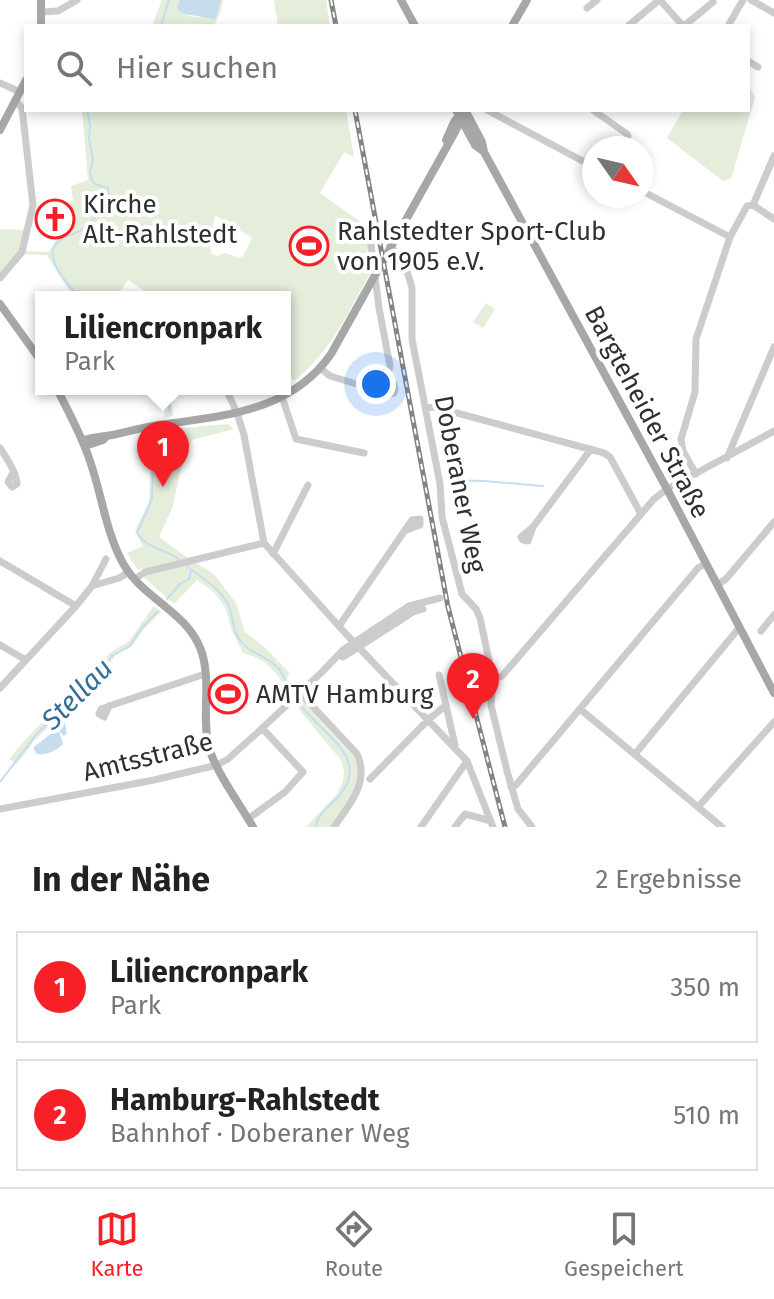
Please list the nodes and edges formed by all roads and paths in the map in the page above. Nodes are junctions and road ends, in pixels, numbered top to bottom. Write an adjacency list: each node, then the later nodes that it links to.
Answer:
1 (41, 0): 11 (main road)
2 (77, 0): 11 (street)
3 (401, 0): 14 (main road)
4 (527, 0): 15 (main road)
5 (597, 0): 10 (street)
6 (659, 0): 16 (street); 17 (street)
7 (743, 0): 19 (street)
8 (751, 0): 12 (street)
9 (713, 2): 18 (street)
10 (587, 8)
11 (42, 12): 13 (main road)
12 (774, 13)
13 (41, 24)
14 (414, 24)
15 (515, 24)
16 (630, 24)
17 (682, 24)
18 (686, 24)
19 (729, 24)
20 (750, 62): 21 (street)
21 (758, 67)
22 (0, 83): 24 (street)
23 (24, 84): 24 (main road)
24 (18, 96): 28 (main road); 42 (street)
25 (491, 112): 35 (street)
26 (596, 112): 29 (street)
27 (462, 113): 30 (main road, Bargteheider Straße); 31 (main road); 32 (main road); 33 (main road, Bargteheider Straße)
28 (0, 130)
29 (628, 136)
30 (473, 141): 31 (main road); 33 (main road, Bargteheider Straße)
31 (449, 143): 32 (main road)
32 (442, 152): 41 (main road)
33 (484, 152): 65 (main road, Bargteheider Straße)
34 (774, 156): 37 (street)
35 (582, 161)
36 (654, 197): 40 (street)
37 (753, 205): 38 (street); 40 (street)
38 (774, 219)
39 (369, 229): 47 (street)
40 (730, 237): 63 (street)
41 (387, 252): 46 (main road); 54 (street, Doberaner Weg)
42 (0, 278)
43 (0, 304): 45 (main road)
44 (774, 347): 61 (street)
45 (35, 353)
46 (320, 368): 48 (street); 49 (main road)
47 (384, 383): 48 (street); 48 (street)
48 (376, 390)
49 (291, 391)
50 (60, 395): 57 (main road)
51 (229, 395): 55 (street)
52 (285, 395): 53 (main road)
53 (282, 397): 55 (main road); 60 (street)
54 (426, 408): 59 (street); 78 (street, Doberaner Weg)
55 (237, 413): 57 (main road); 70 (street)
56 (774, 431): 61 (street)
57 (83, 443): 75 (main road)
58 (0, 448): 62 (street)
59 (591, 449): 66 (street); 68 (street)
60 (364, 453)
61 (727, 458): 63 (street)
62 (13, 473)
63 (696, 474): 65 (street)
64 (308, 485): 71 (street)
65 (667, 489): 66 (street); 74 (main road, Bargteheider Straße)
66 (641, 514): 93 (street)
67 (774, 522): 76 (street)
68 (533, 527)
69 (404, 531): 84 (street)
70 (264, 543): 71 (street); 75 (street)
71 (273, 554): 84 (street)
72 (106, 559): 77 (street)
73 (0, 561): 81 (street)
74 (705, 564): 76 (main road, Bargteheider Straße); 99 (street)
75 (132, 576): 77 (street); 91 (main road)
76 (717, 585): 86 (main road, Bargteheider Straße)
77 (92, 586): 81 (street)
78 (462, 594): 79 (street); 93 (street, Doberaner Weg)
79 (450, 596)
80 (440, 598): 85 (street, Amtsstraße)
81 (76, 606): 90 (street)
82 (423, 609): 85 (street)
83 (774, 615): 87 (street)
84 (339, 626): 89 (street)
85 (383, 628): 89 (street, Amtsstraße)
86 (739, 628): 96 (main road, Bargteheider Straße); 104 (street)
87 (761, 631)
88 (0, 645): 90 (street)
89 (358, 645): 95 (street, Amtsstraße); 100 (street)
90 (26, 660): 94 (street)
91 (205, 674): 98 (street); 106 (main road)
92 (439, 675): 97 (street)
93 (493, 679): 108 (street, Doberaner Weg)
94 (0, 688)
95 (300, 693): 102 (street, Amtsstraße); 113 (street)
96 (774, 693)
97 (446, 705): 100 (street); 103 (street)
98 (109, 706)
99 (580, 709): 104 (street); 108 (street)
100 (429, 719): 103 (street); 107 (street)
101 (774, 722): 109 (street)
102 (262, 728): 106 (street, Amtsstraße); 111 (street)
103 (455, 747): 105 (street)
104 (635, 754): 109 (street)
105 (467, 761): 112 (street); 114 (street)
106 (217, 765): 110 (street, Amtsstraße); 111 (main road)
107 (370, 779)
108 (511, 787): 116 (street, Doberaner Weg)
109 (698, 807): 117 (street)
110 (0, 809)
111 (251, 823)
112 (492, 824): 115 (street)
113 (334, 827)
114 (421, 827)
115 (455, 827)
116 (532, 827)
117 (722, 827)

